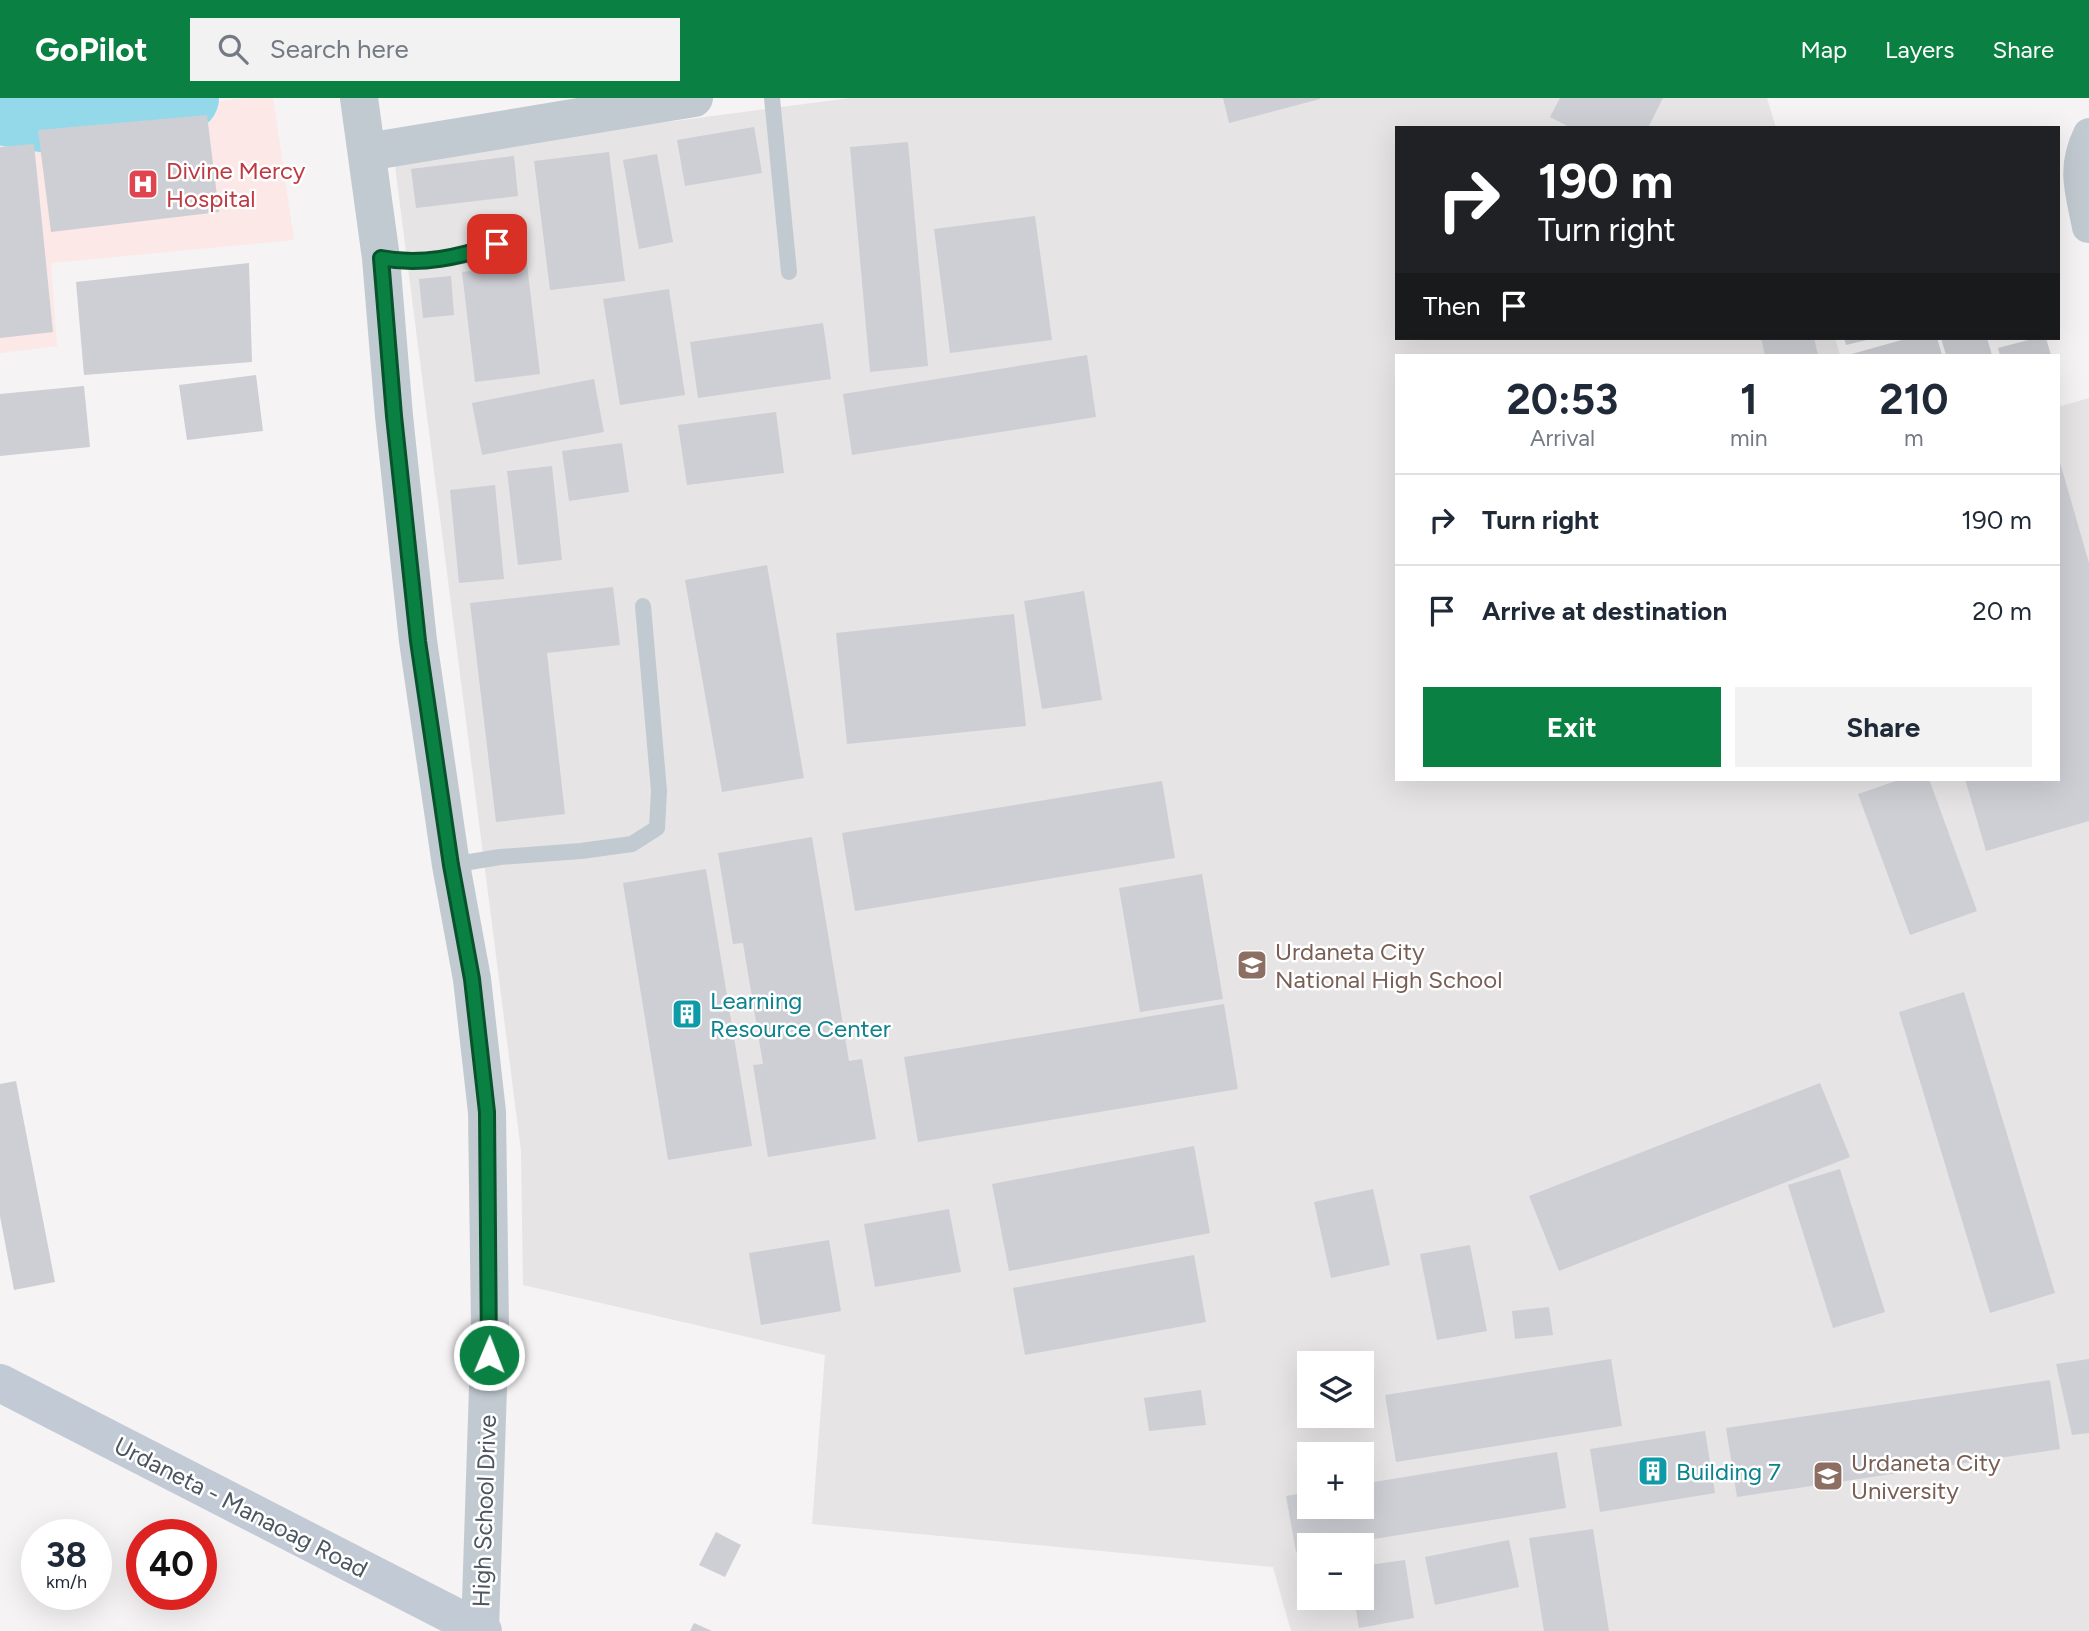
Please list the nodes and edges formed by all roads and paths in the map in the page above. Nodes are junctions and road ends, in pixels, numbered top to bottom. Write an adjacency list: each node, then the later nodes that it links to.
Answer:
1 (694, 98): 5 (street)
2 (772, 98): 9 (lane)
3 (359, 99): 5 (street, High School Drive)
4 (2089, 134): 7 (street)
5 (367, 152): 8 (street, High School Drive)
6 (513, 228): 8 (lane)
7 (2088, 228)
8 (381, 258): 11 (street, High School Drive)
9 (789, 272)
10 (643, 606): 11 (lane)
11 (451, 865): 13 (street, High School Drive)
12 (0, 1383): 13 (main road, Urdaneta - Manaoag Road)
13 (482, 1630)

